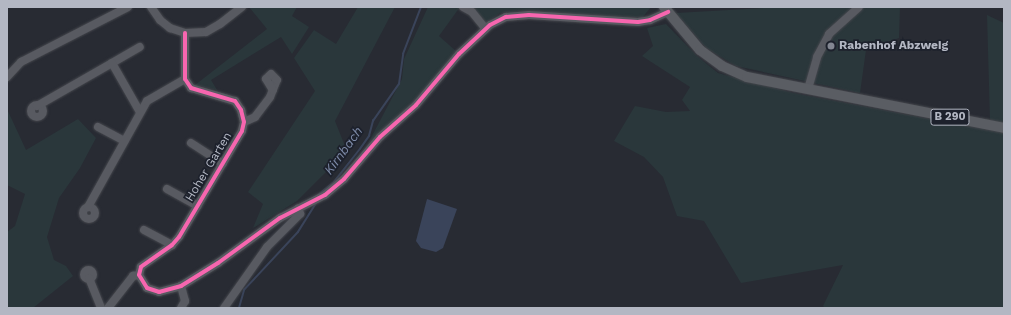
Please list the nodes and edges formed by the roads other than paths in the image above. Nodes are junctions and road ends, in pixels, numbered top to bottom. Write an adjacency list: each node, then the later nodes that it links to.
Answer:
1 (128, 7): 11 (street)
2 (151, 7): 8 (street)
3 (242, 7): 8 (street)
4 (463, 7): 7 (street)
5 (859, 7): 13 (street)
6 (666, 9): 7 (street); 13 (main road, B 290)
7 (485, 28): 25 (street)
8 (185, 33): 12 (street)
9 (140, 47): 10 (street)
10 (112, 63): 15 (street); 16 (street)
11 (7, 77)
12 (185, 79): 16 (street); 17 (street, Hoher Garten)
13 (808, 89): 19 (main road, B 290)
14 (273, 90): 17 (street, Hoher Garten)
15 (37, 106)
16 (140, 112): 20 (street)
17 (244, 122): 22 (street, Hoher Garten)
18 (98, 127): 20 (street)
19 (1004, 128)
20 (124, 141): 26 (street)
21 (191, 143): 22 (street, Hoher Garten)
22 (223, 164): 24 (street, Hoher Garten)
23 (167, 189): 24 (street, Hoher Garten)
24 (198, 206): 28 (street, Hoher Garten)
25 (302, 206): 31 (street); 35 (street)
26 (88, 207)
27 (144, 230): 28 (street)
28 (172, 245): 29 (street, Hoher Garten)
29 (139, 275): 31 (street); 33 (street, Hoher Garten)
30 (89, 278): 32 (street)
31 (181, 286): 34 (street)
32 (101, 308)
33 (108, 308)
34 (181, 308)
35 (224, 308)

